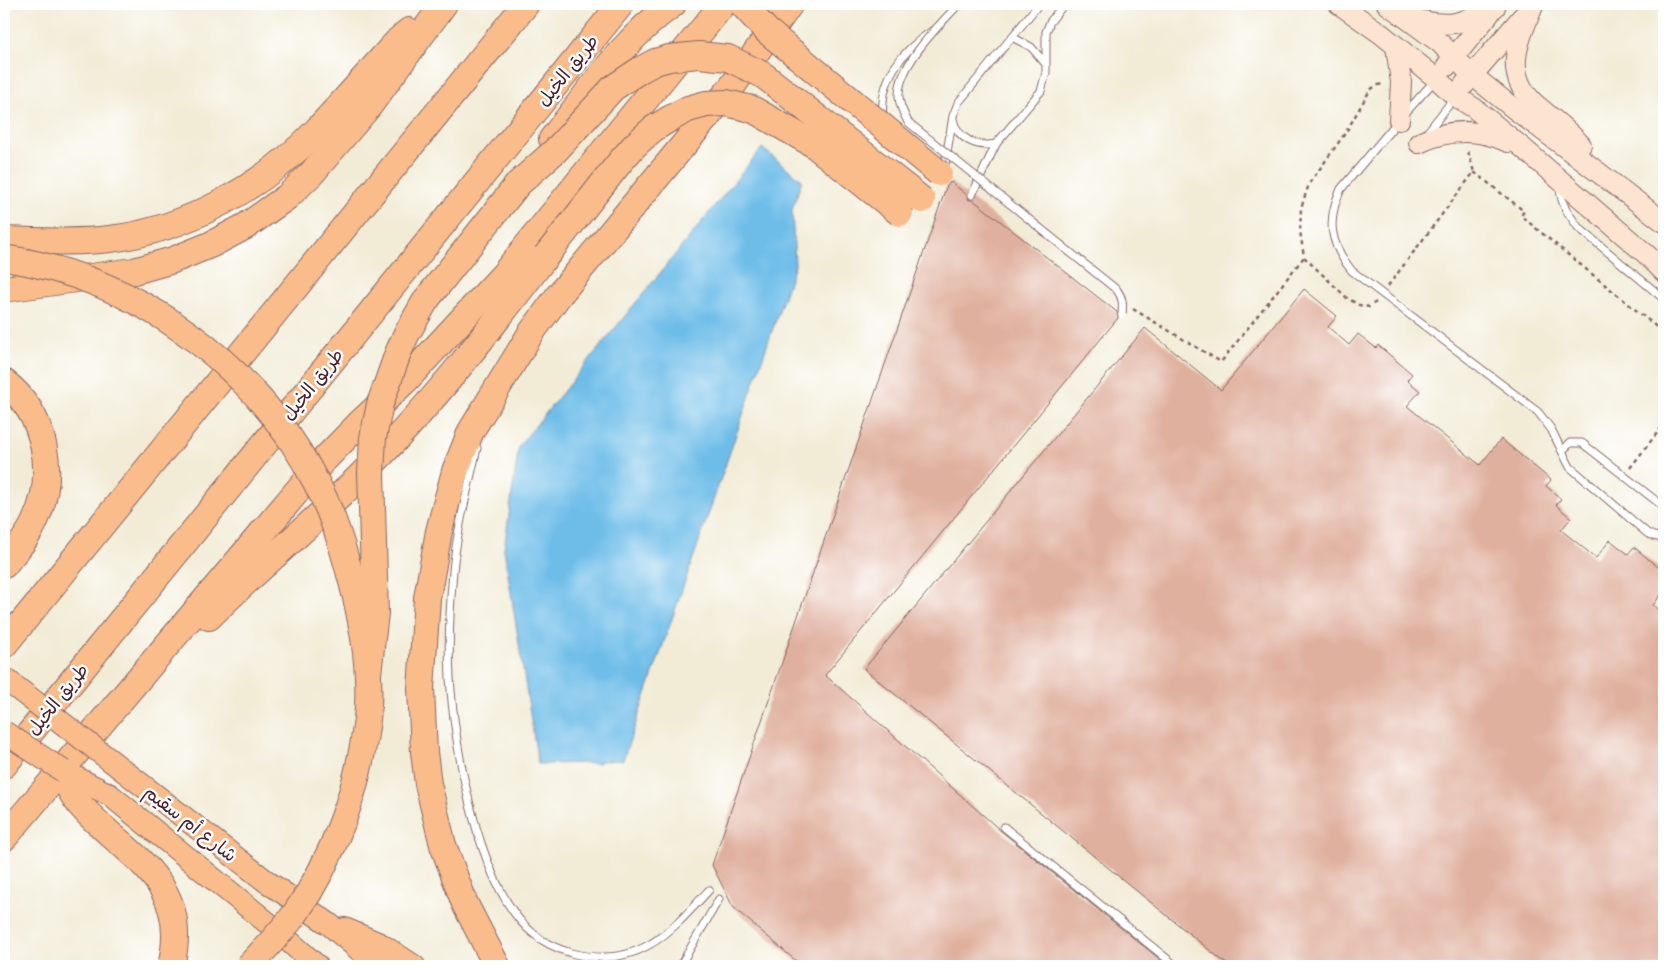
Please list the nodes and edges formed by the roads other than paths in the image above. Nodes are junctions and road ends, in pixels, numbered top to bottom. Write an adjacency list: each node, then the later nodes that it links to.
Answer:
1 (526, 4): 54 (highway)
2 (621, 4): 59 (highway, طريق الخيل)
3 (674, 4): 32 (highway, bridge)
4 (723, 4): 57 (highway)
5 (742, 4): 30 (highway, bridge)
6 (790, 4): 45 (highway)
7 (960, 4): 15 (lane, bridge)
8 (1039, 4): 16 (lane)
9 (1064, 4): 19 (lane)
10 (1339, 4): 17 (main road)
11 (1496, 5): 14 (main road); 18 (main road)
12 (1534, 5): 20 (main road); 29 (main road)
13 (441, 7): 37 (highway); 41 (highway)
14 (1395, 9): 18 (main road)
15 (934, 29): 28 (lane, bridge); 43 (lane, bridge)
16 (1012, 37): 19 (lane); 23 (lane)
17 (1396, 46): 21 (main road); 24 (main road)
18 (1455, 57): 20 (main road); 21 (main road)
19 (1045, 64): 25 (lane)
20 (1472, 75): 22 (main road); 29 (main road)
21 (1437, 79): 22 (main road); 24 (lane)
22 (1455, 96): 26 (lane); 27 (main road)
23 (953, 116): 25 (lane); 30 (lane)
24 (1398, 120): 48 (lane)
25 (996, 144): 33 (lane)
26 (1417, 145): 27 (main road)
27 (1523, 148): 31 (main road)
28 (914, 163)
29 (1592, 166): 36 (main road)
30 (941, 172)
31 (1559, 179): 39 (main road); 42 (lane)
32 (518, 184): 34 (highway, bridge); 55 (highway, bridge)
33 (972, 194)
34 (922, 200)
35 (900, 213): 57 (highway, bridge)
36 (1664, 222)
37 (4, 240)
38 (4, 258): 55 (highway, bridge)
39 (1656, 260): 40 (main road)
40 (1664, 272)
41 (4, 289)
42 (1664, 299)
43 (1122, 314)
44 (4, 382): 53 (highway)
45 (489, 400): 46 (lane); 71 (highway)
46 (482, 427)
47 (480, 436): 63 (lane)
48 (1562, 451): 50 (lane); 52 (lane)
49 (1664, 496): 50 (lane)
50 (1654, 499): 51 (lane)
51 (1664, 507)
52 (1664, 538)
53 (4, 565)
54 (4, 645)
55 (368, 674): 68 (highway, bridge)
56 (4, 678): 65 (main road, شارع أم سقيم, bridge)
57 (120, 698): 62 (highway)
58 (4, 732): 60 (main road, شارع أم سقيم, bridge)
59 (4, 765)
60 (63, 771): 67 (highway); 69 (main road, شارع أم سقيم)
61 (1004, 827): 73 (lane)
62 (4, 838)
63 (709, 890)
64 (719, 899): 72 (lane)
65 (329, 924): 66 (main road); 70 (main road, شارع أم سقيم)
66 (415, 964)
67 (171, 966)
68 (250, 966)
69 (317, 966)
70 (378, 966)
71 (497, 966)
72 (680, 966)
73 (1176, 966)

